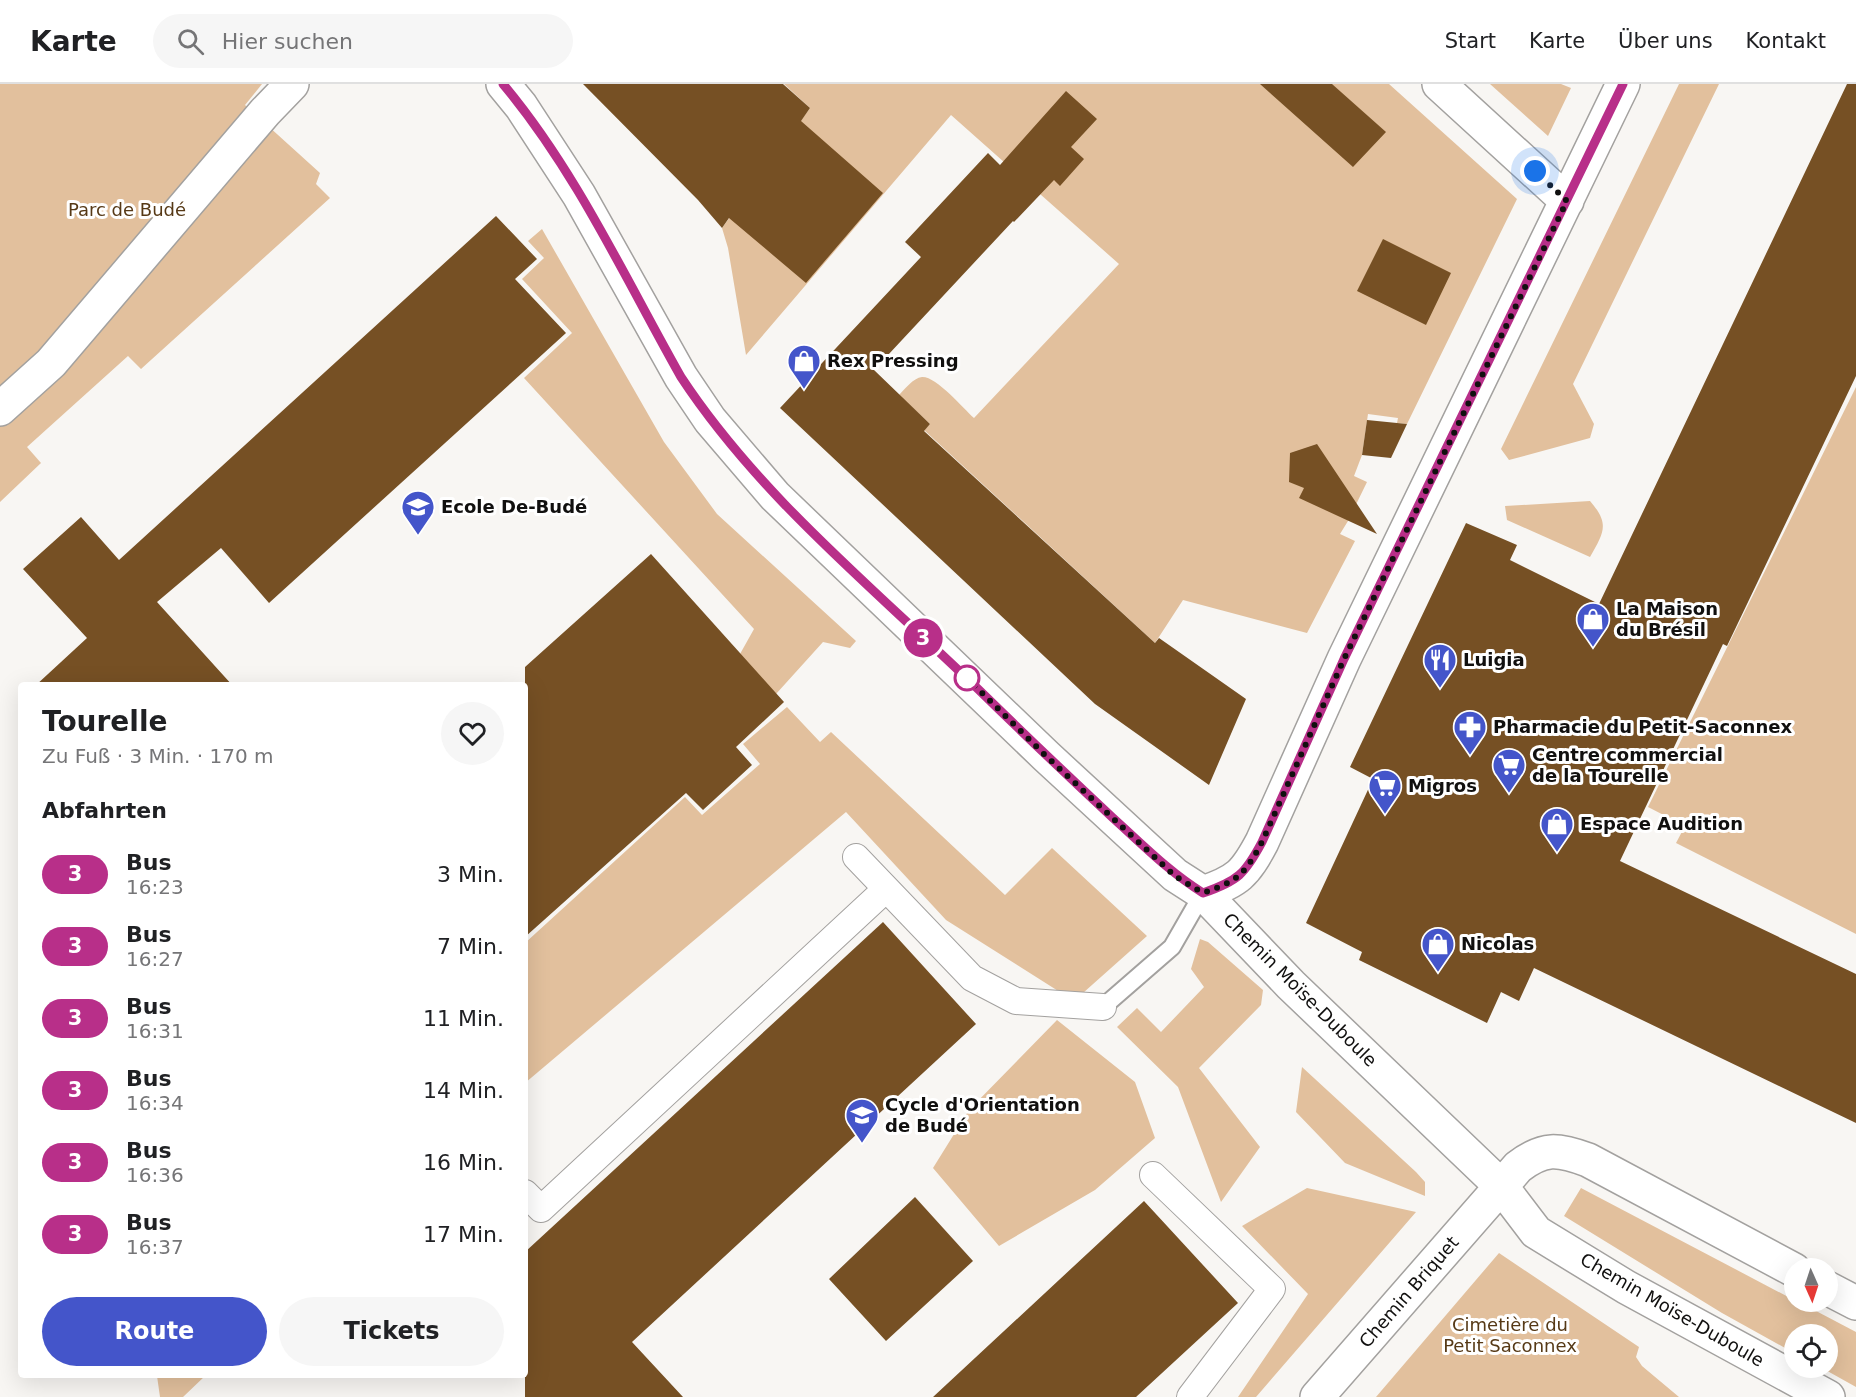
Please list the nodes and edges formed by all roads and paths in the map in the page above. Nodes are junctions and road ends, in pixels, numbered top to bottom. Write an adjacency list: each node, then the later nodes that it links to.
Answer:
1 (292, 84): 6 (street)
2 (503, 84): 9 (street, Chemin Moïse-Duboule)
3 (1439, 84): 5 (street)
4 (1623, 84): 5 (street)
5 (1567, 201): 9 (street)
6 (0, 410)
7 (856, 857): 8 (street)
8 (886, 889): 10 (street); 13 (street)
9 (1203, 893): 10 (lane); 12 (street, Chemin Moïse-Duboule)
10 (1103, 1006)
11 (1153, 1175): 17 (street)
12 (1501, 1186): 14 (street); 18 (street, Chemin Briquet); 19 (street, Chemin Moïse-Duboule)
13 (528, 1196)
14 (1784, 1265)
15 (1838, 1294): 16 (street)
16 (1856, 1303)
17 (1190, 1397)
18 (1317, 1397)
19 (1828, 1397)

